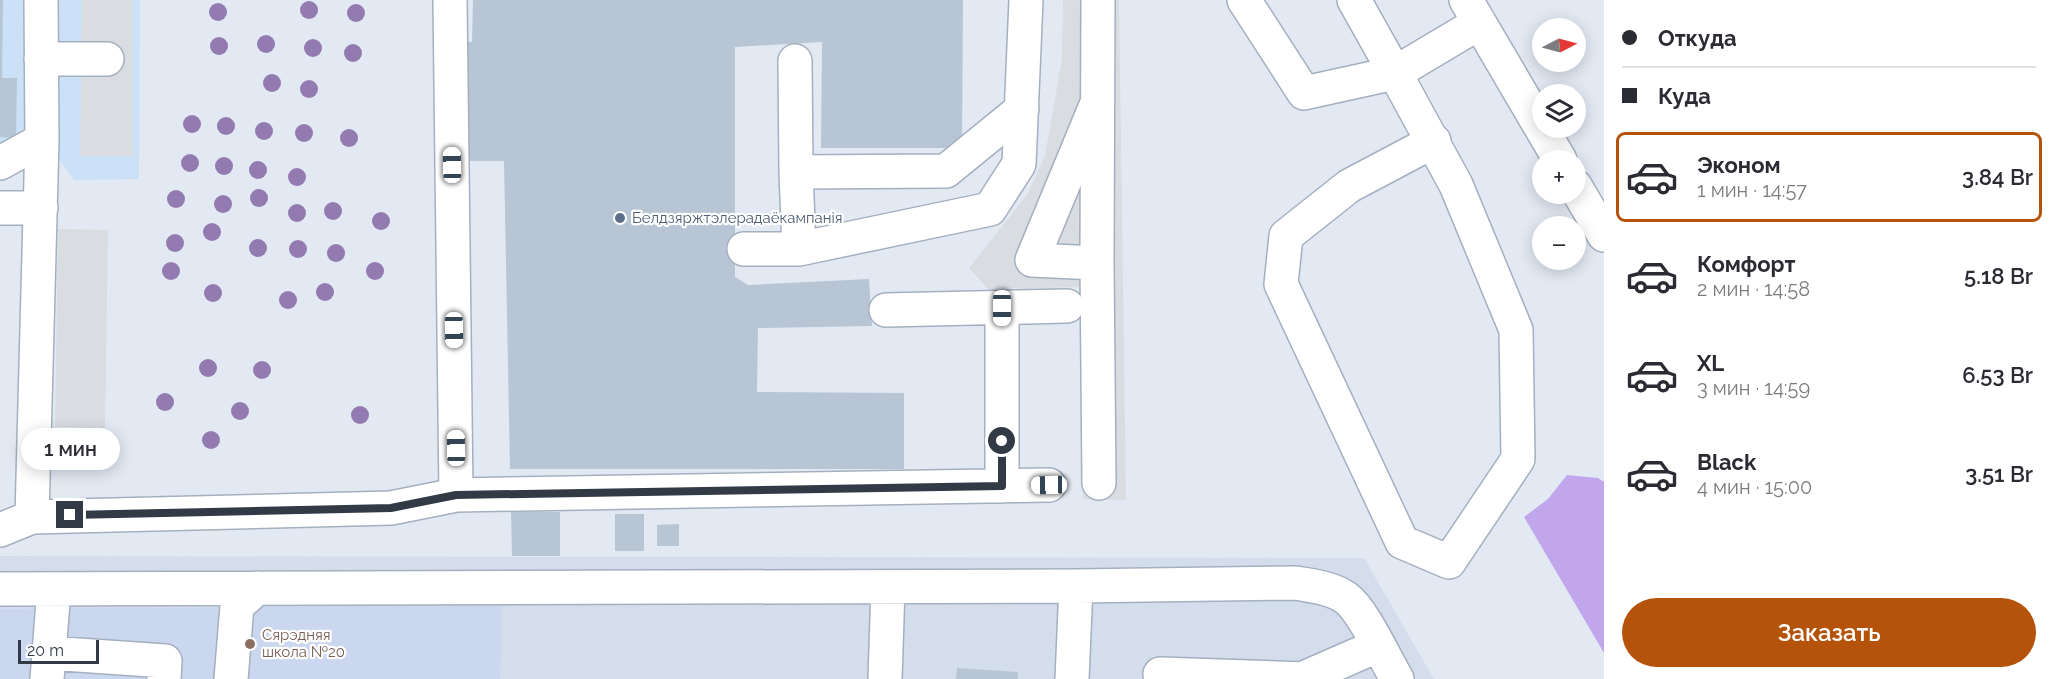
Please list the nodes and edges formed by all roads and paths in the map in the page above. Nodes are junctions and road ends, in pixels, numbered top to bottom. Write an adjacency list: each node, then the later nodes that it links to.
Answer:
1 (41, 0): 8 (street)
2 (450, 0): 32 (street)
3 (1026, 0): 13 (street)
4 (1098, 0): 12 (street)
5 (1244, 0): 11 (street)
6 (1354, 0): 11 (street)
7 (1473, 12): 11 (street); 16 (street)
8 (41, 59): 9 (street); 14 (street)
9 (107, 59)
10 (795, 61): 18 (street)
11 (1395, 73): 15 (street)
12 (1097, 103): 25 (street); 25 (street)
13 (1022, 109): 18 (street); 24 (street)
14 (34, 122): 17 (street); 21 (street)
15 (1434, 141): 15 (street)
16 (1554, 150)
17 (0, 163)
18 (796, 172): 24 (street)
19 (1586, 204): 22 (street)
20 (0, 208): 21 (street)
21 (41, 208): 33 (street)
22 (1604, 235)
23 (744, 249): 24 (street)
24 (799, 249)
25 (1097, 263): 29 (street)
26 (1067, 306): 27 (street)
27 (1002, 308): 28 (street); 31 (street)
28 (886, 310)
29 (1099, 483)
30 (1049, 485): 31 (street)
31 (1002, 486): 32 (street)
32 (456, 495): 33 (street)
33 (32, 517): 34 (street)
34 (0, 530)
35 (1076, 586): 36 (street); 40 (street); 47 (street)
36 (888, 587): 37 (street); 46 (street)
37 (257, 588): 39 (street); 45 (street)
38 (0, 589): 39 (street)
39 (54, 589): 41 (street)
40 (1377, 646): 43 (street); 48 (street)
41 (48, 666): 44 (street)
42 (1160, 674): 43 (street)
43 (1306, 678)
44 (164, 679)
45 (231, 679)
46 (885, 679)
47 (1072, 679)
48 (1397, 679)

